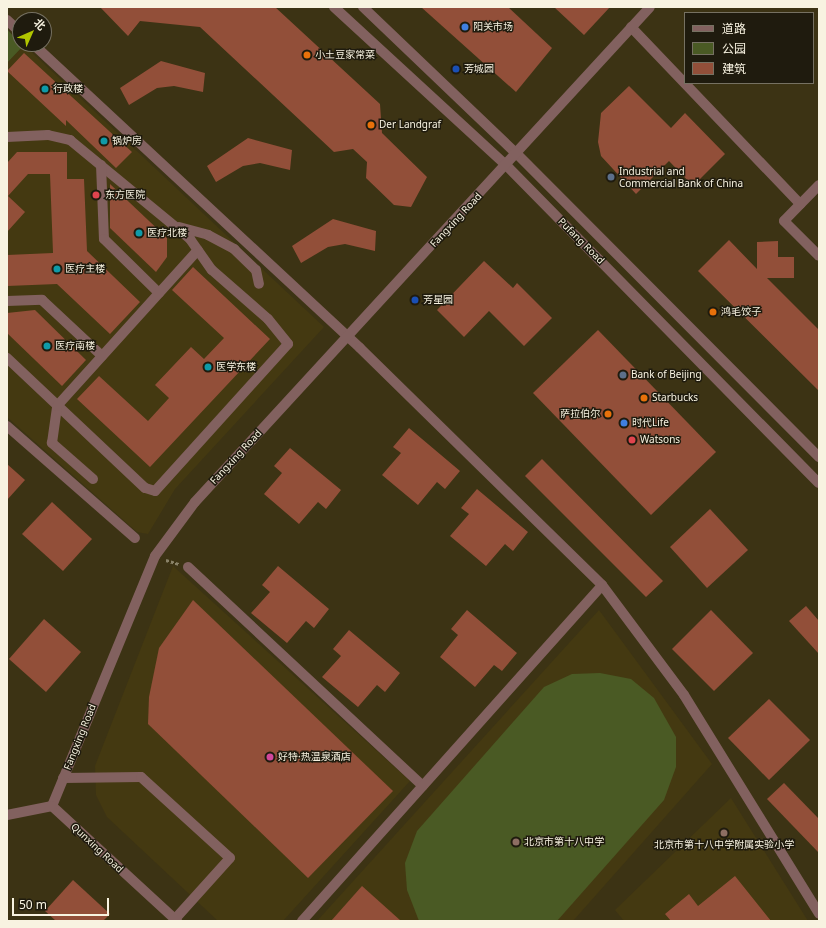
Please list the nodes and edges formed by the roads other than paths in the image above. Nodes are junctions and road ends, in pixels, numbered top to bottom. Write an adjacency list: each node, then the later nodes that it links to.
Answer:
1 (334, 7): 10 (street, Pufang Road)
2 (363, 7): 9 (street, Pufang Road)
3 (650, 7): 4 (street)
4 (631, 27): 6 (street); 9 (street)
5 (42, 52): 20 (street)
6 (684, 83)
7 (685, 84): 13 (street)
8 (7, 137): 11 (street)
9 (517, 154): 10 (street, Fangxing Road); 25 (street, Pufang Road)
10 (506, 165): 20 (street, Fangxing Road); 27 (street, Pufang Road)
11 (101, 166): 14 (street); 18 (street)
12 (819, 185): 13 (street)
13 (800, 204): 16 (street)
14 (176, 226): 15 (street); 17 (street)
15 (198, 250): 18 (street); 23 (street)
16 (819, 256)
17 (259, 284)
18 (159, 293): 21 (street)
19 (7, 301): 21 (street)
20 (349, 337): 30 (street); 31 (street, Fangxing Road)
21 (102, 356): 23 (street)
22 (7, 358): 23 (street)
23 (57, 406): 26 (street)
24 (7, 426): 28 (street)
25 (819, 457)
26 (93, 479)
27 (819, 483)
28 (135, 538)
29 (188, 567): 32 (street)
30 (602, 585): 32 (street); 35 (street)
31 (63, 778): 33 (street, Fangxing Road); 36 (street)
32 (423, 786): 37 (street)
33 (52, 806): 34 (street); 36 (street, Qunxing Road)
34 (7, 815)
35 (819, 914)
36 (176, 920)
37 (302, 921)

